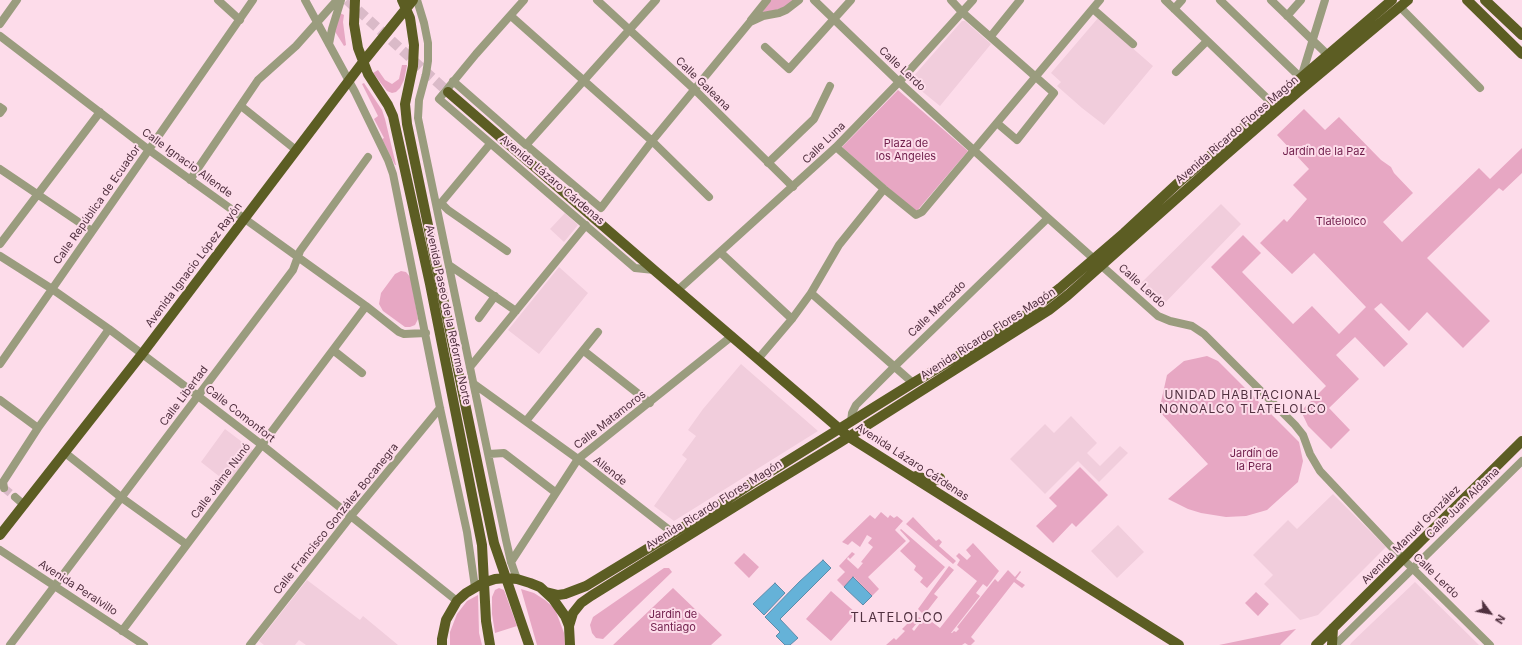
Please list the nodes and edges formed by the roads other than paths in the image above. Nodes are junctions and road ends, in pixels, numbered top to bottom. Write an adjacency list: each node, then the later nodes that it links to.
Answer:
1 (18, 0): 41 (street)
2 (218, 0): 38 (street)
3 (254, 0): 38 (street, Calle República de Ecuador)
4 (305, 0): 40 (street, Avenida Paseo de la Reforma Norte)
5 (338, 0): 40 (street)
6 (341, 0): 48 (street)
7 (355, 0): 53 (main road, Avenida Paseo de la Reforma Norte)
8 (413, 0): 31 (main road, Avenida Ignacio López Rayón)
9 (417, 0): 84 (street, Avenida Paseo de la Reforma Norte)
10 (524, 0): 35 (street)
11 (596, 0): 42 (street, Calle Galeana)
12 (656, 0): 42 (street)
13 (767, 0): 39 (street)
14 (799, 0): 39 (street)
15 (814, 0): 37 (street, Calle Lerdo)
16 (851, 0): 37 (street)
17 (951, 0): 34 (street)
18 (973, 0): 34 (street, Calle Luna)
19 (1020, 0): 45 (street)
20 (1100, 0): 32 (street)
21 (1165, 0): 33 (street)
22 (1182, 0): 33 (street)
23 (1220, 0): 56 (street)
24 (1271, 0): 36 (street)
25 (1301, 0): 36 (street)
26 (1324, 0): 46 (street)
27 (1408, 0): 30 (main road, Avenida Ricardo Flores Magón)
28 (1467, 0): 51 (main road)
29 (1485, 0): 43 (main road)
30 (1396, 3): 52 (main road, Avenida Ricardo Flores Magón); 62 (street)
31 (404, 4): 53 (main road, Avenida Ignacio López Rayón); 149 (main road, Avenida Paseo de la Reforma Norte)
32 (1093, 9): 49 (street); 55 (street)
33 (1174, 9): 47 (street)
34 (962, 12): 45 (street); 60 (street, Calle Luna)
35 (511, 16): 58 (street); 59 (street)
36 (1287, 16): 46 (street)
37 (834, 19): 50 (street); 60 (street, Calle Lerdo)
38 (240, 20): 73 (street, Calle República de Ecuador)
39 (750, 22): 63 (street)
40 (316, 23): 48 (street, Avenida Paseo de la Reforma Norte); 65 (street)
41 (0, 24)
42 (629, 30): 59 (street); 63 (street, Calle Galeana)
43 (1522, 35)
44 (0, 36): 67 (street, Calle Ignacio Allende)
45 (991, 36): 55 (street)
46 (1313, 40): 52 (street); 56 (street)
47 (1206, 41): 54 (street); 66 (street)
48 (329, 44): 57 (street, Avenida Paseo de la Reforma Norte)
49 (1133, 44)
50 (765, 47)
51 (1522, 54)
52 (1331, 58): 56 (main road, Avenida Ricardo Flores Magón); 66 (main road, Avenida Ricardo Flores Magón)
53 (363, 62): 57 (main road, Avenida Ignacio López Rayón); 151 (main road, Avenida Paseo de la Reforma Norte)
54 (1176, 72)
55 (1036, 76): 68 (street); 68 (street)
56 (1301, 78): 66 (main road, Avenida Ricardo Flores Magón)
57 (349, 81): 74 (main road, Avenida Ignacio López Rayón); 107 (street, Avenida Paseo de la Reforma Norte)
58 (453, 81): 70 (street, Avenida Lázaro Cárdenas); 71 (street)
59 (583, 81): 69 (street); 71 (street)
60 (899, 82): 72 (street, Calle Luna); 75 (street, Calle Lerdo)
61 (830, 86): 77 (street)
62 (1480, 88)
63 (695, 90): 69 (street); 77 (street, Calle Galeana)
64 (448, 92): 96 (main road, Avenida Lázaro Cárdenas)
65 (240, 106): 74 (street); 79 (street)
66 (1275, 106): 94 (main road, Avenida Ricardo Flores Magón)
67 (100, 112): 73 (street, Calle Ignacio Allende); 82 (street)
68 (997, 123): 75 (street)
69 (652, 141): 71 (street); 83 (street)
70 (490, 144): 84 (street); 87 (street, Avenida Lázaro Cárdenas)
71 (526, 146)
72 (836, 147): 80 (street, Calle Luna); 81 (street)
73 (149, 150): 79 (street, Calle Ignacio Allende); 88 (street, Calle República de Ecuador)
74 (296, 150): 86 (main road, Avenida Ignacio López Rayón)
75 (974, 150): 81 (street); 85 (street, Calle Lerdo)
76 (368, 157): 93 (street, Calle Libertad)
77 (768, 163): 80 (street, Calle Galeana)
78 (0, 169): 82 (street)
79 (190, 180): 86 (street, Calle Ignacio Allende)
80 (793, 187): 91 (street, Calle Luna)
81 (884, 189): 99 (street)
82 (36, 195): 88 (street); 89 (street)
83 (709, 197)
84 (439, 203): 90 (street); 95 (street, Avenida Paseo de la Reforma Norte)
85 (1048, 218): 94 (street, Calle Lerdo); 115 (street, Calle Mercado)
86 (244, 219): 93 (street, Calle Ignacio Allende); 111 (main road, Avenida Ignacio López Rayón)
87 (586, 225): 96 (street, Avenida Lázaro Cárdenas); 102 (street)
88 (92, 231): 97 (street, Calle República de Ecuador)
89 (0, 244)
90 (506, 251)
91 (720, 252): 98 (street, Calle Luna); 104 (street)
92 (0, 256): 97 (street, Calle Comonfort)
93 (297, 257): 101 (street, Calle Ignacio Allende); 119 (street, Calle Libertad)
94 (1098, 262): 117 (main road, Avenida Ricardo Flores Magón); 127 (main road, Avenida Ricardo Flores Magón); 146 (street, Calle Lerdo)
95 (449, 265): 100 (street); 114 (street, Avenida Paseo de la Reforma Norte)
96 (654, 270): 98 (main road, Avenida Lázaro Cárdenas)
97 (52, 289): 105 (street, Calle Comonfort); 113 (street, Calle República de Ecuador)
98 (678, 290): 108 (main road, Avenida Lázaro Cárdenas)
99 (812, 293): 104 (street); 115 (street)
100 (495, 296): 102 (street); 103 (street)
101 (366, 306): 107 (street, Calle Ignacio Allende); 109 (street, Calle Jaime Nunó)
102 (516, 311): 114 (street)
103 (479, 318)
104 (792, 319): 112 (street)
105 (109, 329): 111 (street, Calle Comonfort); 125 (street)
106 (598, 332): 110 (street)
107 (426, 333): 122 (street, Avenida Paseo de la Reforma Norte)
108 (732, 336): 112 (main road, Avenida Lázaro Cárdenas); 121 (street, Calle Matamoros)
109 (332, 350): 116 (street); 129 (street, Calle Jaime Nunó)
110 (584, 351): 121 (street); 123 (street)
111 (142, 354): 119 (street, Calle Comonfort); 130 (main road, Avenida Ignacio López Rayón)
112 (758, 359): 126 (main road, Avenida Lázaro Cárdenas)
113 (0, 364)
114 (470, 367): 118 (street, Avenida Paseo de la Reforma Norte)
115 (894, 367): 117 (street); 124 (street, Calle Mercado)
116 (362, 373)
117 (913, 383): 124 (main road, Avenida Ricardo Flores Magón)
118 (474, 384): 123 (street, Allende); 131 (street, Avenida Paseo de la Reforma Norte)
119 (198, 396): 129 (street, Calle Comonfort); 139 (street, Calle Libertad)
120 (0, 400): 125 (street)
121 (650, 403): 132 (street, Calle Matamoros)
122 (440, 408): 141 (street, Calle Francisco González Bocanegra); 151 (street, Avenida Paseo de la Reforma Norte)
123 (526, 421): 132 (street, Allende)
124 (851, 422): 126 (main road, Avenida Ricardo Flores Magón)
125 (38, 428): 136 (street)
126 (840, 429): 127 (main road, Avenida Lázaro Cárdenas); 142 (main road, Avenida Ricardo Flores Magón)
127 (849, 437): 134 (main road, Avenida Lázaro Cárdenas); 155 (main road, Avenida Ricardo Flores Magón)
128 (1522, 441): 146 (main road, Avenida Manuel González)
129 (262, 445): 141 (street, Calle Comonfort); 144 (street, Calle Jaime Nunó)
130 (64, 452): 139 (street); 140 (main road, Avenida Ignacio López Rayón)
131 (489, 454): 137 (street); 147 (street, Avenida Paseo de la Reforma Norte)
132 (578, 459): 137 (street, Calle Matamoros); 142 (street, Allende)
133 (1522, 461): 148 (street, Calle Juan Aldama)
134 (906, 474): 135 (main road); 165 (main road, Avenida Lázaro Cárdenas)
135 (940, 478)
136 (4, 488)
137 (555, 492): 147 (street, Calle Matamoros)
138 (15, 497): 140 (street)
139 (122, 498): 144 (street); 152 (street, Calle Libertad)
140 (24, 504): 143 (main road, Avenida Ignacio López Rayón)
141 (351, 516): 154 (street, Calle Comonfort); 160 (street, Calle Francisco González Bocanegra)
142 (673, 533): 153 (main road, Avenida Ricardo Flores Magón)
143 (0, 535)
144 (186, 544): 157 (street, Calle Jaime Nunó)
145 (0, 550): 152 (street, Avenida Peralvillo)
146 (1403, 559): 148 (street, Calle Lerdo); 156 (main road, Avenida Manuel González)
147 (511, 562): 150 (street, Avenida Paseo de la Reforma Norte)
148 (1412, 568): 167 (street, Calle Juan Aldama); 168 (street, Calle Lerdo)
149 (506, 578): 150 (main road); 151 (main road); 163 (main road, Avenida Paseo de la Reforma Norte)
150 (517, 579): 153 (main road)
151 (479, 585): 154 (main road); 162 (main road, Avenida Paseo de la Reforma Norte)
152 (54, 586): 157 (street, Avenida Peralvillo); 158 (street, Calle Libertad)
153 (546, 592): 155 (main road)
154 (457, 601): 161 (main road)
155 (569, 626): 164 (main road)
156 (1333, 628): 166 (main road, Avenida Manuel González); 167 (main road)
157 (122, 631): 159 (street, Avenida Peralvillo)
158 (10, 645)
159 (144, 645)
160 (250, 645)
161 (442, 645)
162 (490, 645)
163 (529, 645)
164 (570, 645)
165 (1179, 645)
166 (1316, 645)
167 (1333, 645)
168 (1490, 645)

